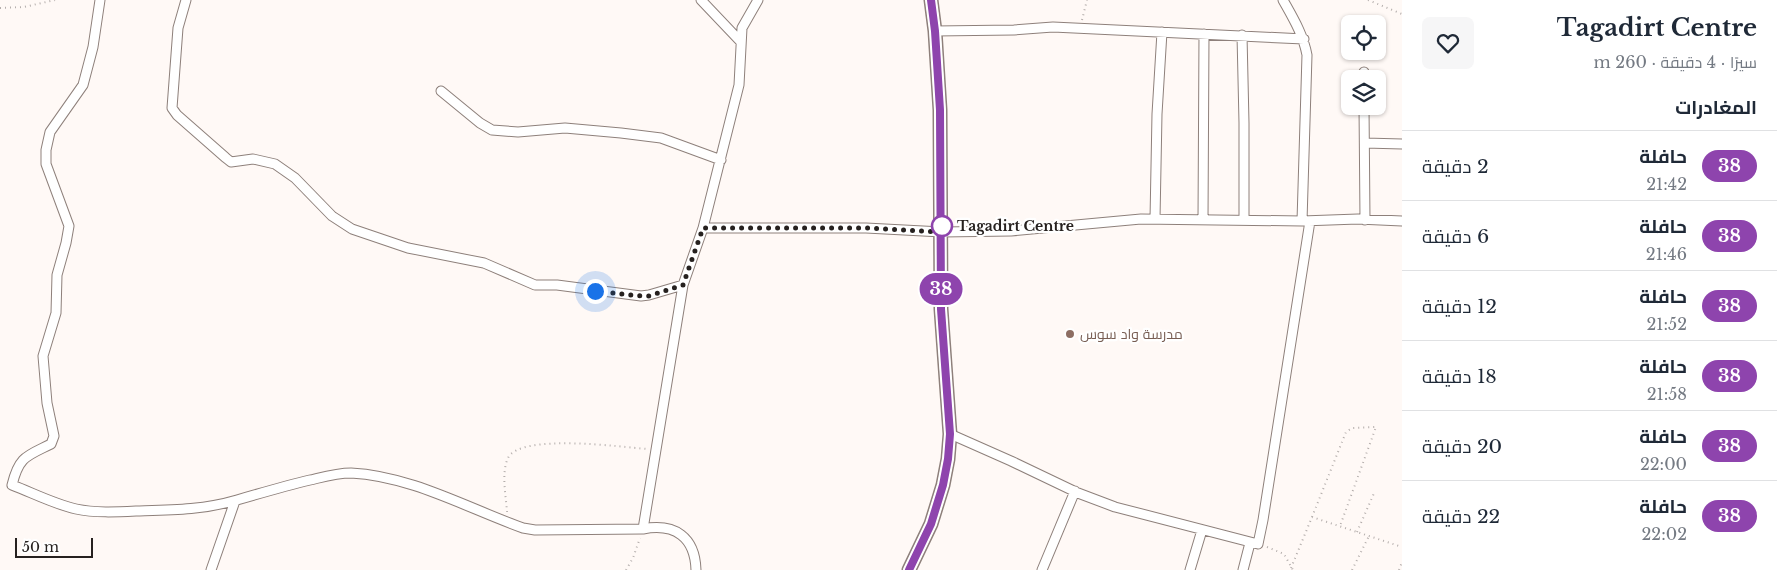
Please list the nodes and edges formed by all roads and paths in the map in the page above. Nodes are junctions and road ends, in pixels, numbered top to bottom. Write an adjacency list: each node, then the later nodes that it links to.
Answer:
1 (55, 0): 10 (path)
2 (100, 0): 37 (street)
3 (186, 0): 32 (street)
4 (701, 0): 18 (street)
5 (758, 0): 18 (street)
6 (931, 0): 13 (street)
7 (1087, 0): 12 (path)
8 (1283, 0): 17 (street)
9 (1368, 0): 11 (path)
10 (0, 8)
11 (1402, 14)
12 (1080, 28): 13 (street); 14 (street)
13 (935, 31): 31 (street)
14 (1162, 32): 15 (street); 24 (street)
15 (1204, 34): 16 (street); 25 (street)
16 (1242, 36): 17 (street); 26 (street)
17 (1304, 40): 28 (street)
18 (740, 42): 23 (street)
19 (441, 91): 23 (street)
20 (1364, 115): 21 (street)
21 (1365, 143): 22 (street); 27 (street)
22 (1402, 144)
23 (721, 160): 30 (street)
24 (1155, 219): 25 (street); 31 (street)
25 (1203, 220): 26 (street)
26 (1244, 220): 28 (street)
27 (1365, 220): 28 (street); 29 (street)
28 (1306, 221): 45 (street)
29 (1402, 222)
30 (703, 228): 31 (street); 32 (street)
31 (942, 232): 33 (street)
32 (683, 285): 34 (street)
33 (950, 434): 35 (street); 52 (street)
34 (657, 450): 39 (path); 41 (street)
35 (1075, 491): 42 (street); 53 (street)
36 (1375, 491): 43 (path)
37 (235, 500): 39 (street); 49 (street)
38 (1312, 517): 40 (path); 40 (path); 48 (path)
39 (508, 523): 41 (street)
40 (1340, 526): 43 (path)
41 (643, 529): 50 (path); 51 (street)
42 (1202, 530): 45 (street); 54 (street)
43 (1357, 532): 44 (path)
44 (1369, 536): 46 (path); 56 (path)
45 (1254, 543): 48 (path); 55 (street)
46 (1402, 547)
47 (1402, 562): 57 (path)
48 (1292, 569)
49 (210, 570)
50 (626, 570)
51 (696, 570)
52 (909, 570)
53 (1042, 570)
54 (1190, 570)
55 (1243, 570)
56 (1352, 570)
57 (1399, 570)

